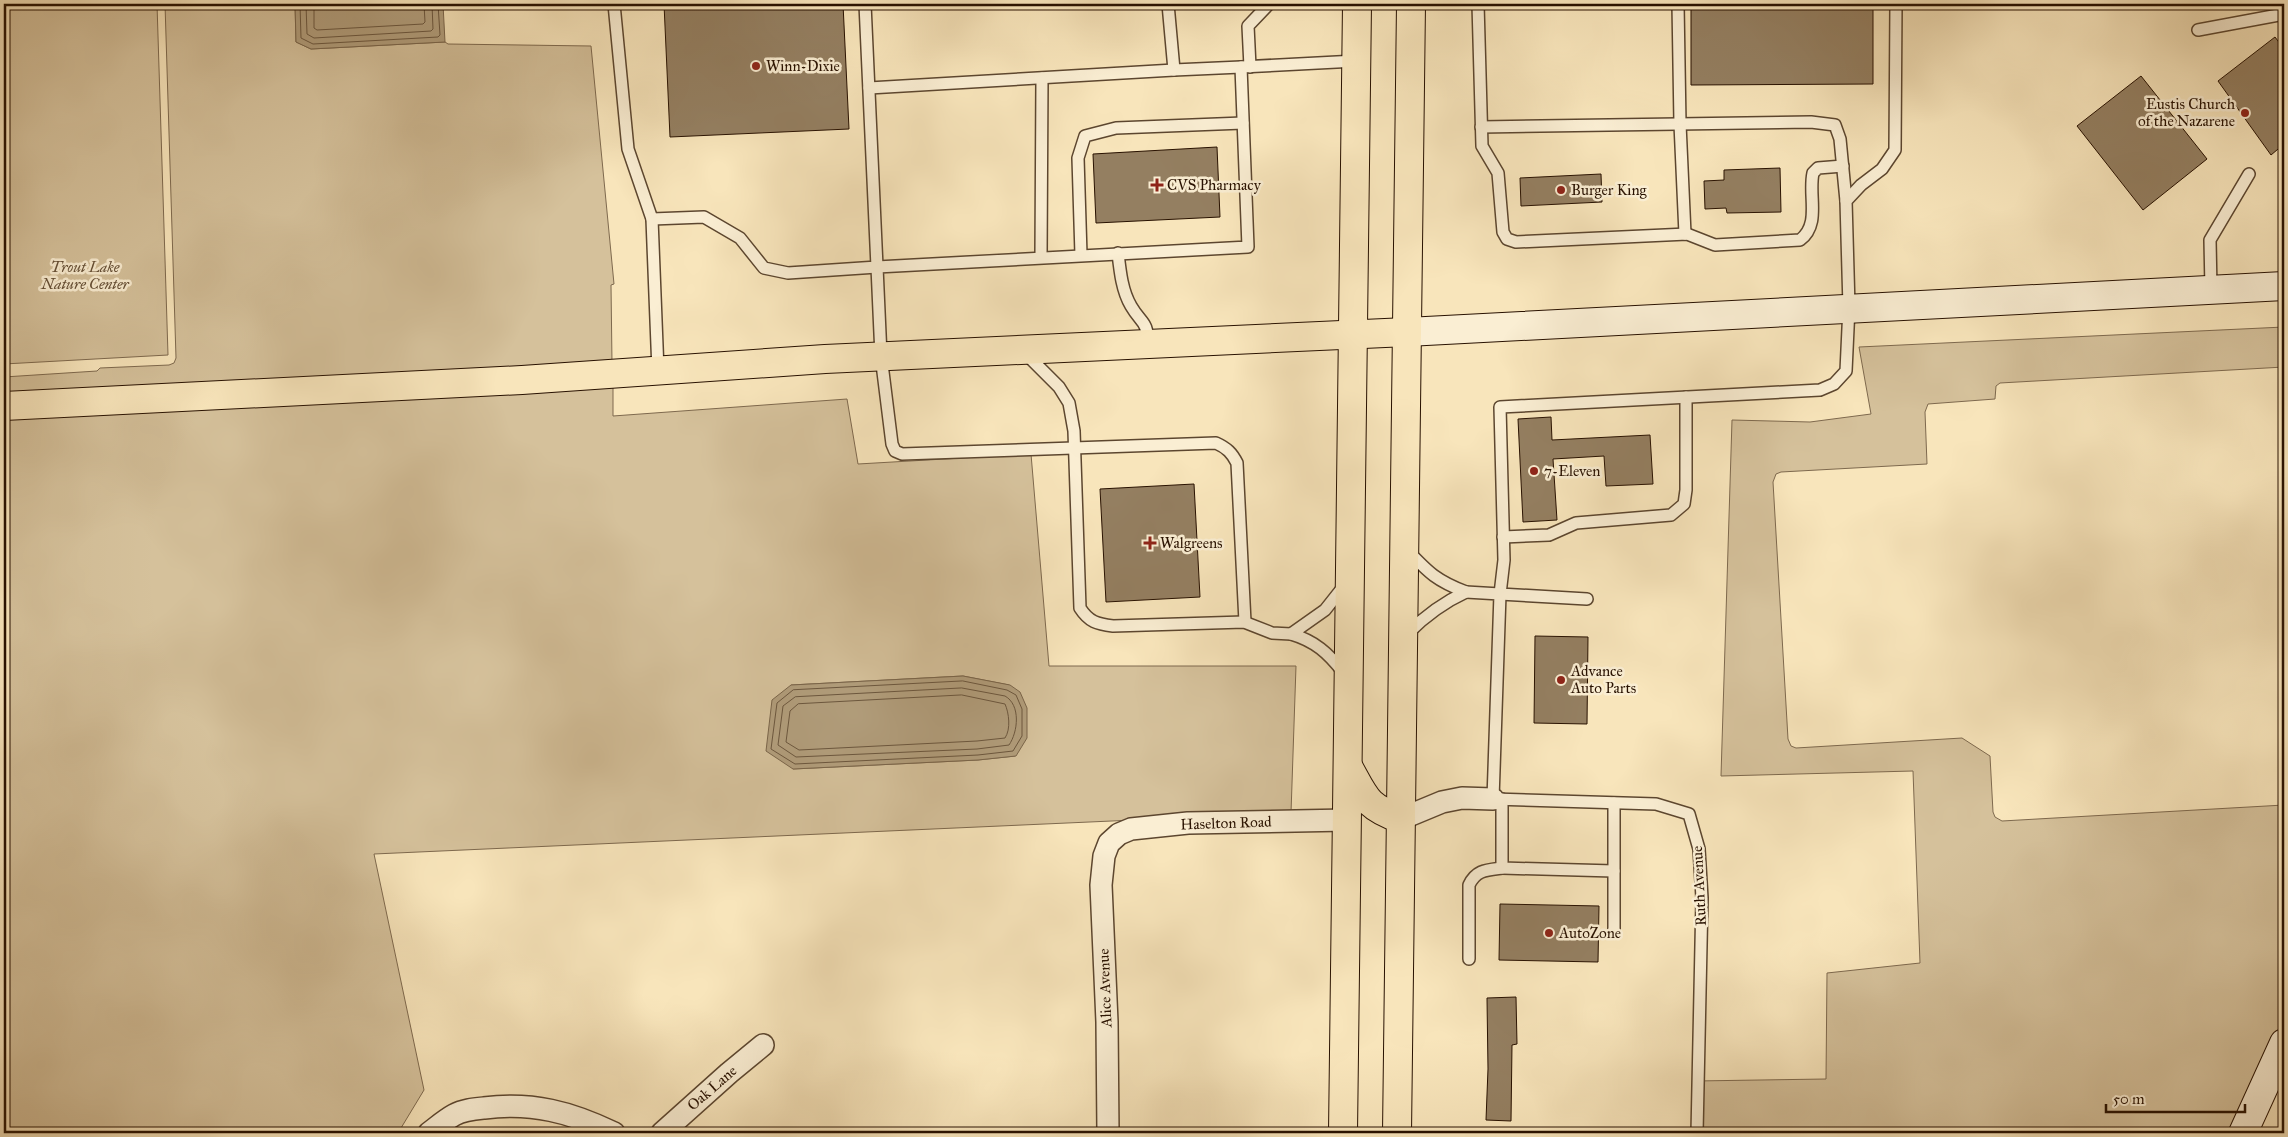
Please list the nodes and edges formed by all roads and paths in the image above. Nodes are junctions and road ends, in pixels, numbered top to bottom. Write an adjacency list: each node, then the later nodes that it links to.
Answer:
1 (614, 4): 23 (lane)
2 (864, 4): 16 (lane)
3 (1168, 4): 14 (lane)
4 (1269, 4): 13 (lane)
5 (1357, 4): 12 (main road)
6 (1411, 4): 32 (main road)
7 (1478, 4): 19 (lane)
8 (1678, 4): 18 (lane)
9 (1896, 4): 22 (lane)
10 (2284, 14): 11 (lane)
11 (2198, 30)
12 (1356, 61): 13 (lane); 33 (main road)
13 (1245, 67): 14 (lane); 17 (lane)
14 (1174, 70): 15 (lane)
15 (1042, 78): 16 (lane); 27 (lane)
16 (869, 88): 28 (lane)
17 (1243, 123): 25 (lane); 26 (lane)
18 (1680, 124): 19 (lane); 20 (lane); 24 (lane)
19 (1481, 128): 24 (lane)
20 (1843, 166): 22 (lane); 24 (lane)
21 (2248, 174): 30 (lane)
22 (1846, 201): 31 (lane)
23 (652, 219): 28 (lane); 37 (lane)
24 (1685, 234)
25 (1118, 253): 26 (lane); 34 (lane)
26 (1081, 255): 27 (lane)
27 (1041, 257): 28 (lane)
28 (877, 267): 36 (lane)
29 (2284, 286): 30 (main road)
30 (2210, 290): 31 (main road)
31 (1849, 307): 32 (main road); 38 (lane)
32 (1407, 332): 33 (main road); 42 (main road)
33 (1353, 335): 34 (main road); 43 (main road)
34 (1148, 344): 35 (main road)
35 (1022, 350): 36 (main road); 40 (lane)
36 (882, 356): 37 (main road); 40 (lane)
37 (658, 370): 39 (main road)
38 (1686, 397): 41 (lane); 41 (lane)
39 (4, 406)
40 (1075, 448): 47 (lane); 47 (lane)
41 (1504, 537): 45 (lane)
42 (1404, 548): 44 (lane); 49 (main road)
43 (1350, 579): 48 (lane); 50 (main road)
44 (1466, 592): 45 (lane); 49 (lane)
45 (1500, 594): 46 (lane); 52 (lane)
46 (1587, 599)
47 (1245, 622): 48 (lane)
48 (1291, 634): 50 (lane)
49 (1404, 637): 54 (main road)
50 (1348, 679): 51 (main road)
51 (1348, 765): 54 (main road); 55 (main road)
52 (1498, 799): 53 (lane, Ruth Avenue); 54 (street, Ruth Avenue); 57 (lane)
53 (1614, 802): 58 (lane); 69 (lane, Ruth Avenue)
54 (1401, 819): 68 (main road)
55 (1347, 820): 56 (street, Haselton Road); 67 (main road)
56 (1109, 843): 66 (street, Alice Avenue)
57 (1502, 868): 58 (lane); 60 (lane)
58 (1614, 871): 59 (lane)
59 (1614, 931)
60 (1468, 959)
61 (2284, 1043): 70 (main road)
62 (763, 1046): 65 (street, Oak Lane)
63 (429, 1133): 64 (street)
64 (614, 1133)
65 (662, 1133)
66 (1108, 1133)
67 (1343, 1133)
68 (1397, 1133)
69 (1697, 1133)
70 (2243, 1133)

